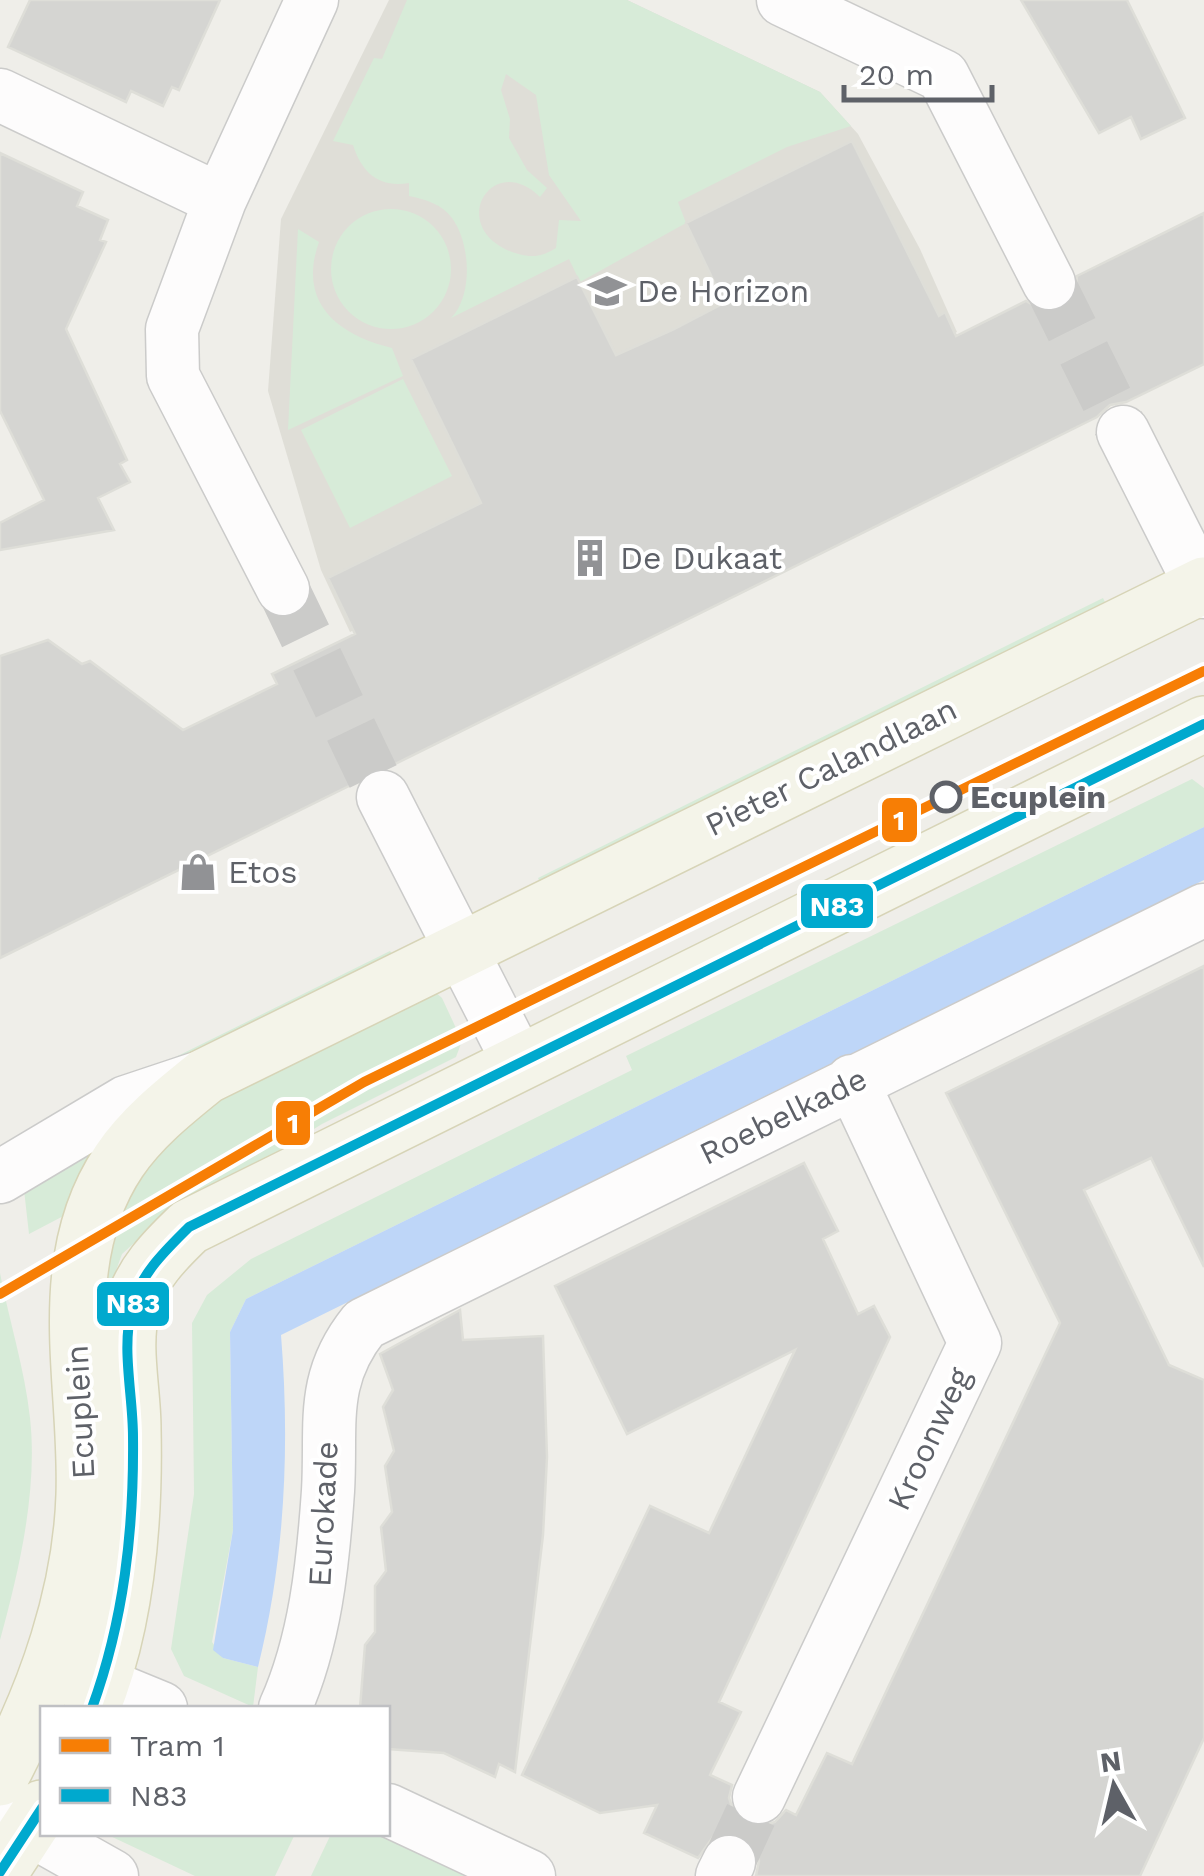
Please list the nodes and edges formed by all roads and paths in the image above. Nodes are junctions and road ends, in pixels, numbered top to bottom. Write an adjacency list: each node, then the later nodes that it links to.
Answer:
1 (312, 0): 4 (street)
2 (783, 0): 5 (street)
3 (0, 95): 4 (street)
4 (220, 200): 8 (street)
5 (1049, 282)
6 (1123, 432): 7 (street)
7 (1203, 588): 12 (main road, Pieter Calandlaan)
8 (283, 589)
9 (1204, 724): 13 (main road)
10 (383, 796): 12 (street)
11 (1204, 910): 15 (street, Roebelkade)
12 (461, 949): 13 (street); 14 (main road, Pieter Calandlaan)
13 (519, 1063): 19 (main road, Ecuplein)
14 (206, 1076): 16 (street, Pieter Calandlaan); 18 (main road, Ecuplein)
15 (852, 1081): 17 (street, Roebelkade); 23 (street, Kroonweg)
16 (0, 1178)
17 (364, 1324): 21 (street, Eurokade)
18 (49, 1662): 19 (street); 22 (main road, Ecuplein)
19 (97, 1696): 20 (street)
20 (150, 1706)
21 (286, 1706)
22 (0, 1778)
23 (759, 1797)
24 (390, 1811): 27 (street)
25 (18, 1831): 26 (street)
26 (112, 1876)
27 (529, 1876)

